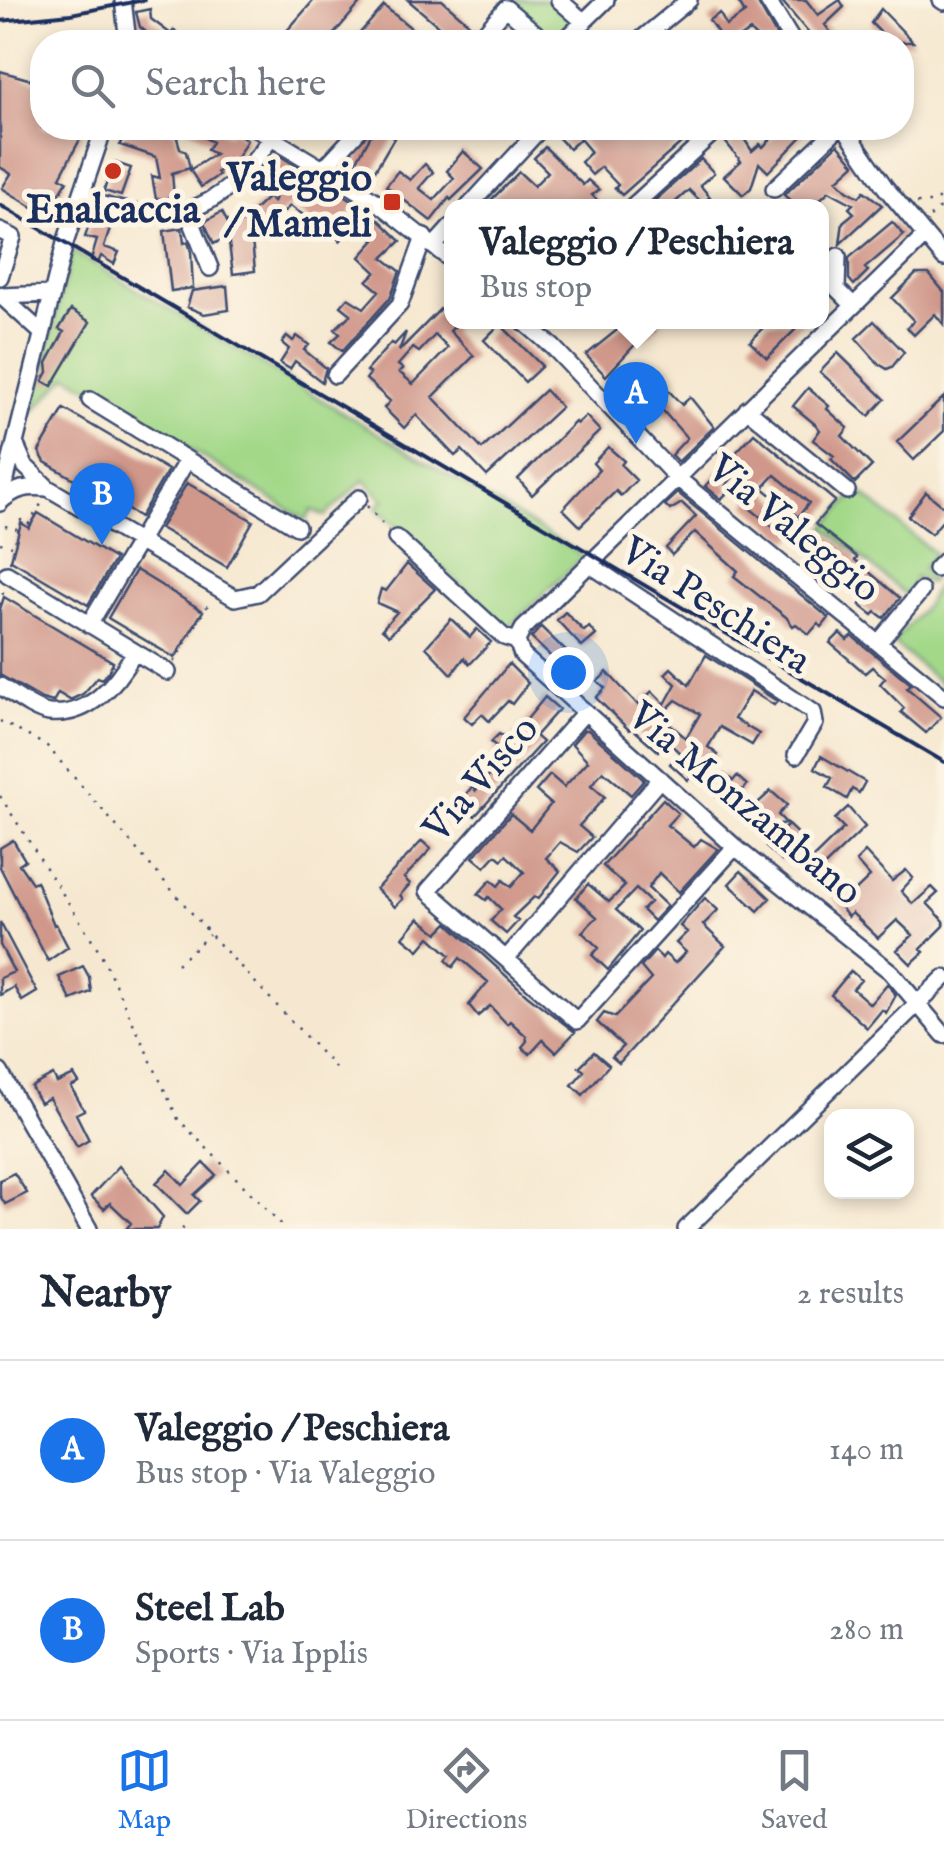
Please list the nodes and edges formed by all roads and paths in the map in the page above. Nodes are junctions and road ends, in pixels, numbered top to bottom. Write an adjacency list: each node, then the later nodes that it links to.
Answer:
1 (123, 0): 8 (street)
2 (559, 0): 7 (street)
3 (606, 0): 7 (street)
4 (689, 0): 12 (street)
5 (767, 0): 13 (street)
6 (502, 4): 9 (street); 10 (street)
7 (584, 22): 11 (street)
8 (127, 30)
9 (484, 30)
10 (532, 30)
11 (576, 30)
12 (653, 30)
13 (785, 30)
14 (100, 140): 25 (street)
15 (269, 140): 30 (street)
16 (275, 140): 22 (street)
17 (349, 140): 22 (street)
18 (525, 140): 26 (street)
19 (705, 140): 27 (street)
20 (828, 140): 23 (street)
21 (850, 140): 33 (street)
22 (324, 168): 34 (street)
23 (774, 189)
24 (944, 194): 28 (path)
25 (81, 198): 30 (street); 40 (street)
26 (476, 199)
27 (641, 199)
28 (917, 202)
29 (944, 204): 33 (path)
30 (187, 210): 38 (street)
31 (0, 231): 39 (street)
32 (444, 232): 34 (street)
33 (921, 232): 37 (street); 42 (street, Via Peschiera)
34 (429, 242): 35 (street); 45 (street)
35 (444, 254)
36 (838, 256): 42 (street)
37 (944, 258)
38 (210, 268)
39 (0, 277)
40 (52, 294): 41 (street); 44 (street)
41 (1, 295): 44 (street)
42 (853, 306): 47 (street, Via Peschiera)
43 (532, 329): 51 (street, Via Valeggio)
44 (42, 333): 48 (street)
45 (336, 375)
46 (90, 400): 49 (street)
47 (747, 408): 51 (street, Via Peschiera); 53 (street)
48 (15, 443): 50 (street); 52 (street)
49 (187, 460): 59 (street); 62 (street)
50 (7, 473): 52 (street); 56 (street)
51 (676, 477): 65 (street, Via Peschiera); 72 (street, Via Valeggio)
52 (29, 480): 54 (street); 56 (street)
53 (847, 491)
54 (47, 492): 60 (path); 62 (street)
55 (359, 498): 62 (street)
56 (0, 502)
57 (372, 511): 61 (path)
58 (5, 526): 60 (path)
59 (297, 527)
60 (18, 530): 64 (path)
61 (396, 538): 71 (street, Via Monzambano)
62 (138, 541): 70 (street)
63 (0, 543): 64 (path)
64 (14, 547): 66 (path)
65 (589, 564): 71 (street, Via Peschiera); 79 (street, Via Peschiera)
66 (7, 574): 68 (path); 70 (street)
67 (921, 591): 72 (street)
68 (0, 605)
69 (204, 612): 74 (path)
70 (89, 625): 73 (street)
71 (517, 641): 77 (street, Via Monzambano)
72 (880, 641): 76 (street, Via Valeggio)
73 (134, 653): 74 (street); 75 (street)
74 (168, 672)
75 (0, 686)
76 (944, 697)
77 (585, 712): 80 (street, Via Monzambano); 84 (street, Via Visco)
78 (0, 721): 83 (path)
79 (796, 755)
80 (660, 780): 82 (street, Via Monzambano); 84 (street)
81 (0, 796): 94 (path)
82 (735, 847): 84 (street); 87 (street, Via Monzambano)
83 (210, 934): 85 (path); 89 (path)
84 (506, 960)
85 (177, 964)
86 (944, 978): 87 (street)
87 (918, 1002): 88 (street, Via Monzambano); 95 (street)
88 (944, 1035)
89 (338, 1071)
90 (0, 1072): 92 (street)
91 (186, 1224): 93 (path)
92 (89, 1229)
93 (182, 1229)
94 (286, 1229)
95 (686, 1229)

